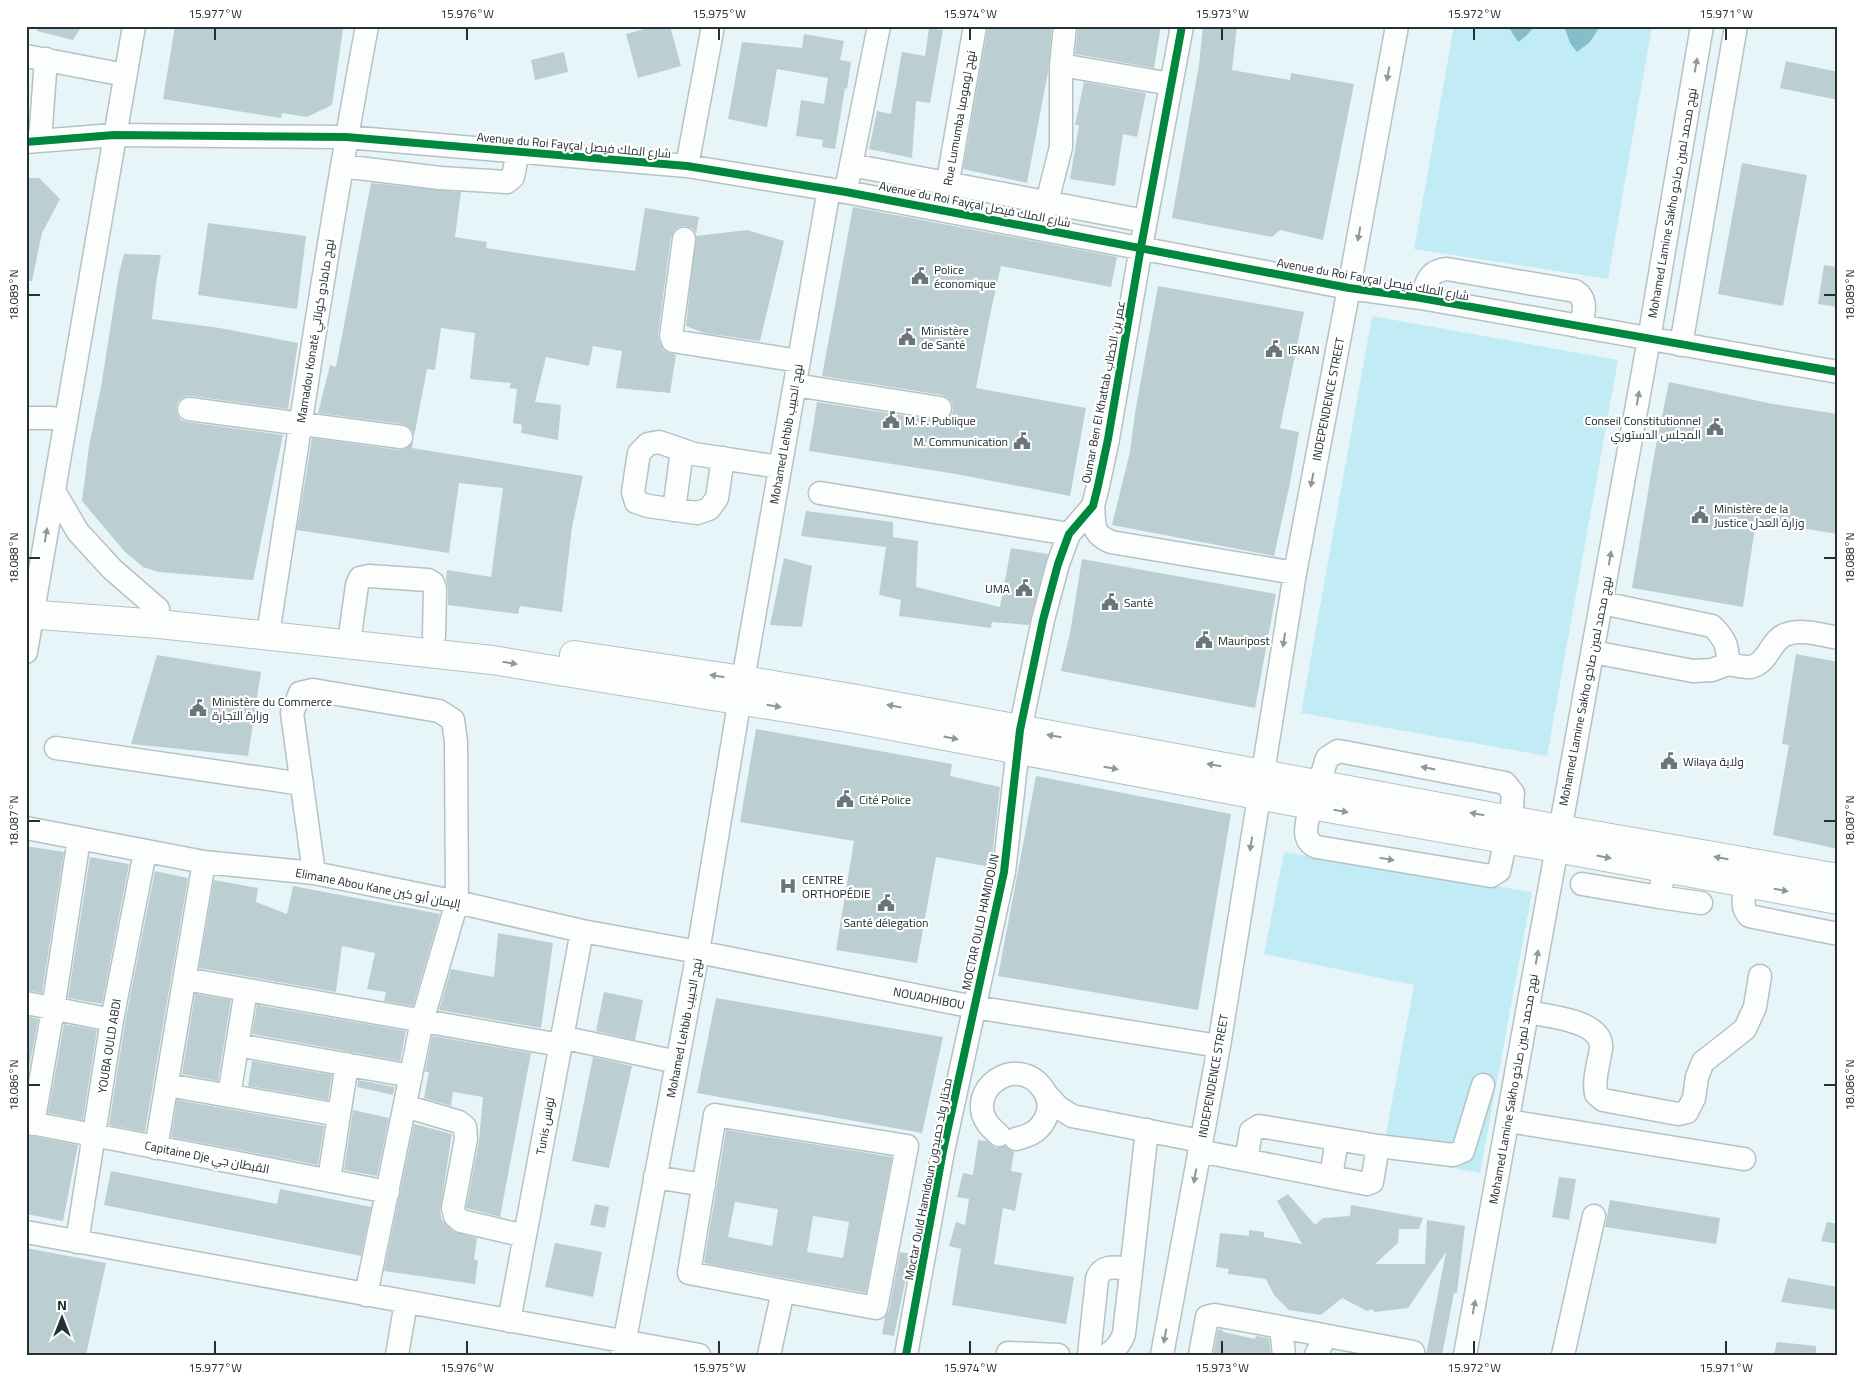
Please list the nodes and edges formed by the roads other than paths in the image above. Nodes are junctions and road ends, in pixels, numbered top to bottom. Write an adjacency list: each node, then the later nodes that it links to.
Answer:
1 (119, 26): 15 (street)
2 (134, 26): 15 (street)
3 (367, 26): 18 (street, Mamadou Konaté نهج مامادو كوناتي)
4 (713, 26): 23 (street)
5 (879, 26): 21 (street, Mohamed Lehbib نهج الحبيب)
6 (975, 26): 25 (street, Rue Lumumba نهج لومومبا)
7 (1065, 26): 14 (street)
8 (1182, 26): 16 (street, Oumar Ben El Khattab عمر بن الخطاب)
9 (1397, 26): 36 (street, INDEPENDENCE STREET, one-way to 36)
10 (1702, 26): 24 (street, Mohamed Lamine Sakho نهج محمد لمين صاخو, one-way to 10)
11 (1711, 26): 12 (street)
12 (1735, 28): 26 (street)
13 (36, 57): 15 (street); 19 (street)
14 (1061, 65): 16 (street); 28 (street)
15 (118, 74): 17 (street)
16 (1171, 84): 30 (street, Oumar Ben El Khattab عمر بن الخطاب)
17 (107, 135): 18 (street, Avenue du Roi Fayçal شارع الملك فيصل); 19 (street, Avenue du Roi Fayçal شارع الملك فيصل); 47 (street); 53 (street)
18 (346, 137): 20 (street, Avenue du Roi Fayçal شارع الملك فيصل); 22 (street, Mamadou Konaté نهج مامادو كوناتي)
19 (33, 141)
20 (518, 151): 22 (street); 23 (street, Avenue du Roi Fayçal شارع الملك فيصل)
21 (851, 165): 25 (street); 27 (street, Mohamed Lehbib نهج الحبيب)
22 (342, 166): 48 (street, Mamadou Konaté نهج مامادو كوناتي)
23 (687, 166): 27 (street, Avenue du Roi Fayçal شارع الملك فيصل)
24 (1676, 177): 26 (street); 33 (street, Mohamed Lamine Sakho نهج محمد لمين صاخو)
25 (947, 183): 28 (street); 29 (street, Rue Lumumba نهج لومومبا)
26 (1709, 184): 35 (street)
27 (838, 190): 29 (street, Avenue du Roi Fayçal شارع الملك فيصل); 41 (street, Mohamed Lehbib نهج الحبيب)
28 (1046, 203): 30 (street); 31 (street)
29 (942, 209): 31 (street, Avenue du Roi Fayçal شارع الملك فيصل)
30 (1145, 221): 34 (street, Oumar Ben El Khattab عمر بن الخطاب)
31 (1040, 228): 34 (street, Avenue du Roi Fayçal شارع الملك فيصل)
32 (684, 239): 41 (street)
33 (1665, 246): 35 (street); 39 (street, Mohamed Lamine Sakho نهج محمد لمين صاخو)
34 (1141, 247): 36 (street, Avenue du Roi Fayçal شارع الملك فيصل); 55 (street, Oumar Ben El Khattab عمر بن الخطاب)
35 (1697, 251): 40 (street)
36 (1349, 288): 37 (street, Avenue du Roi Fayçal شارع الملك فيصل); 59 (street, INDEPENDENCE STREET, one-way to 59)
37 (1421, 298): 38 (street, Avenue du Roi Fayçal شارع الملك فيصل); 38 (street)
38 (1581, 327): 39 (street, Avenue du Roi Fayçal شارع الملك فيصل)
39 (1649, 339): 40 (street, Avenue du Roi Fayçal شارع الملك فيصل); 60 (street, Mohamed Lamine Sakho نهج محمد لمين صاخو, one-way to 39)
40 (1681, 345): 42 (street, Avenue du Roi Fayçal شارع الملك فيصل)
41 (799, 361): 43 (street, Mohamed Lehbib نهج الحبيب)
42 (1838, 372)
43 (795, 385): 44 (street); 52 (street, Mohamed Lehbib نهج الحبيب)
44 (940, 408)
45 (189, 409): 48 (street)
46 (26, 418): 47 (street)
47 (52, 418): 58 (street)
48 (300, 423): 49 (street); 64 (street, Mamadou Konaté نهج مامادو كوناتي)
49 (401, 437)
50 (682, 450): 51 (street); 56 (street); 56 (street)
51 (723, 458): 52 (street); 56 (street)
52 (780, 467): 70 (street, Mohamed Lehbib نهج الحبيب)
53 (54, 491): 61 (street, one-way to 53); 62 (street)
54 (820, 493): 57 (street)
55 (1093, 506): 57 (street, Oumar Ben El Khattab عمر بن الخطاب); 59 (street)
56 (674, 510)
57 (1069, 534): 71 (street, Oumar Ben El Khattab عمر بن الخطاب)
58 (26, 559)
59 (1294, 573): 74 (street, INDEPENDENCE STREET, one-way to 74)
60 (1602, 603): 68 (street, Mohamed Lamine Sakho نهج محمد لمين صاخو); 69 (street)
61 (30, 607): 62 (highway); 64 (highway); 67 (street)
62 (158, 609): 64 (highway)
63 (351, 628): 64 (highway); 65 (highway); 65 (street)
64 (270, 629): 70 (highway, one-way to 70)
65 (434, 636): 70 (highway, one-way to 65)
66 (1838, 638): 69 (street)
67 (26, 652)
68 (1593, 652): 69 (street); 78 (street, Mohamed Lamine Sakho نهج محمد لمين صاخو)
69 (1728, 664)
70 (741, 690): 71 (highway); 93 (street, Mohamed Lehbib نهج الحبيب)
71 (1019, 741): 74 (highway); 98 (street, MOCTAR OULD HAMIDOUN)
72 (56, 748): 73 (street)
73 (302, 784): 83 (street); 89 (street)
74 (1260, 784): 75 (highway); 105 (street, INDEPENDENCE STREET, one-way to 105)
75 (1315, 795): 77 (highway); 77 (street, one-way to 75); 77 (street, one-way to 77)
76 (26, 828): 79 (street, Elimane Abou Kane إليمان أبو كين)
77 (1509, 830): 78 (highway)
78 (1558, 838): 82 (highway, one-way to 82); 84 (highway, one-way to 78); 100 (street, Mohamed Lamine Sakho نهج محمد لمين صاخو, one-way to 78)
79 (79, 840): 80 (street, Elimane Abou Kane إليمان أبو كين); 99 (street)
80 (145, 852): 81 (street, Elimane Abou Kane إليمان أبو كين); 101 (street, YOUBA OULD ABDI)
81 (204, 862): 83 (street, Elimane Abou Kane إليمان أبو كين); 95 (street)
82 (1665, 868): 85 (highway); 87 (street)
83 (314, 873): 89 (street, Elimane Abou Kane إليمان أبو كين)
84 (1838, 878)
85 (1747, 883): 88 (highway, one-way to 88); 92 (street)
86 (1582, 884): 87 (street)
87 (1659, 897): 90 (street)
88 (1838, 900)
89 (457, 902): 91 (street, Elimane Abou Kane إليمان أبو كين); 102 (street)
90 (1701, 903)
91 (582, 931): 93 (street, Elimane Abou Kane إليمان أبو كين); 103 (street, Tunis تونس)
92 (1838, 934)
93 (698, 952): 98 (street, NOUADHIBOU); 106 (street, Mohamed Lehbib نهج الحبيب)
94 (1760, 976): 100 (street)
95 (185, 979): 96 (street); 109 (street)
96 (246, 990): 102 (street); 104 (street)
97 (26, 1003): 99 (street)
98 (974, 1008): 105 (street, NOUADHIBOU); 134 (street, Moctar Ould Hamidoun مختار ولد حميدون)
99 (53, 1009): 101 (street); 117 (street)
100 (1527, 1012): 116 (street, Mohamed Lamine Sakho نهج محمد لمين صاخو)
101 (112, 1020): 120 (street, YOUBA OULD ABDI)
102 (422, 1021): 103 (street); 108 (street)
103 (561, 1041): 106 (street); 136 (street, Tunis تونس)
104 (237, 1045): 107 (street); 112 (street)
105 (1220, 1046): 122 (street, INDEPENDENCE STREET)
106 (677, 1062): 127 (street, Mohamed Lehbib نهج الحبيب)
107 (347, 1064): 108 (street); 114 (street)
108 (411, 1076): 113 (street)
109 (167, 1085): 112 (street); 124 (street)
110 (1483, 1085): 123 (street)
111 (1047, 1095): 115 (street); 118 (street); 118 (street)
112 (229, 1096): 114 (street)
113 (405, 1106): 131 (street); 136 (street)
114 (339, 1115): 129 (street)
115 (1072, 1116): 118 (street); 119 (street)
116 (1508, 1121): 125 (street); 159 (street, Mohamed Lamine Sakho نهج محمد لمين صاخو, one-way to 116)
117 (30, 1123): 120 (street, Capitaine Dje القبطان جي)
118 (1042, 1126)
119 (1147, 1130): 122 (street); 138 (street)
120 (95, 1136): 124 (street, Capitaine Dje القبطان جي); 137 (street, YOUBA OULD ABDI)
121 (1337, 1139): 123 (street); 126 (street); 128 (street)
122 (1200, 1146): 126 (street); 155 (street, INDEPENDENCE STREET, one-way to 155)
123 (1378, 1146): 128 (street)
124 (156, 1148): 129 (street, Capitaine Dje القبطان جي)
125 (1744, 1159)
126 (1246, 1160): 128 (street)
127 (655, 1177): 130 (street); 145 (street, Mohamed Lehbib نهج الحبيب)
128 (1330, 1177)
129 (329, 1180): 131 (street, Capitaine Dje القبطان جي)
130 (704, 1185): 132 (street); 139 (street)
131 (388, 1192): 140 (street)
132 (894, 1214): 134 (street); 139 (street)
133 (1594, 1216): 160 (street)
134 (930, 1222): 151 (street, Moctar Ould Hamidoun مختار ولد حميدون)
135 (26, 1232): 137 (street)
136 (525, 1236): 142 (street, Tunis تونس)
137 (77, 1242): 140 (street)
138 (1131, 1269): 153 (street); 154 (street)
139 (783, 1290): 150 (street)
140 (366, 1295): 141 (street)
141 (406, 1302): 142 (street); 148 (street)
142 (509, 1321): 145 (street)
143 (1281, 1327): 144 (street); 156 (street); 157 (street)
144 (1328, 1336): 146 (street); 158 (street)
145 (623, 1348): 149 (street)
146 (1413, 1352)
147 (1008, 1353): 152 (street)
148 (397, 1355)
149 (699, 1355)
150 (769, 1355)
151 (906, 1355)
152 (1058, 1355)
153 (1089, 1355)
154 (1108, 1355)
155 (1162, 1355)
156 (1200, 1355)
157 (1284, 1355)
158 (1316, 1355)
159 (1465, 1355)
160 (1563, 1355)

